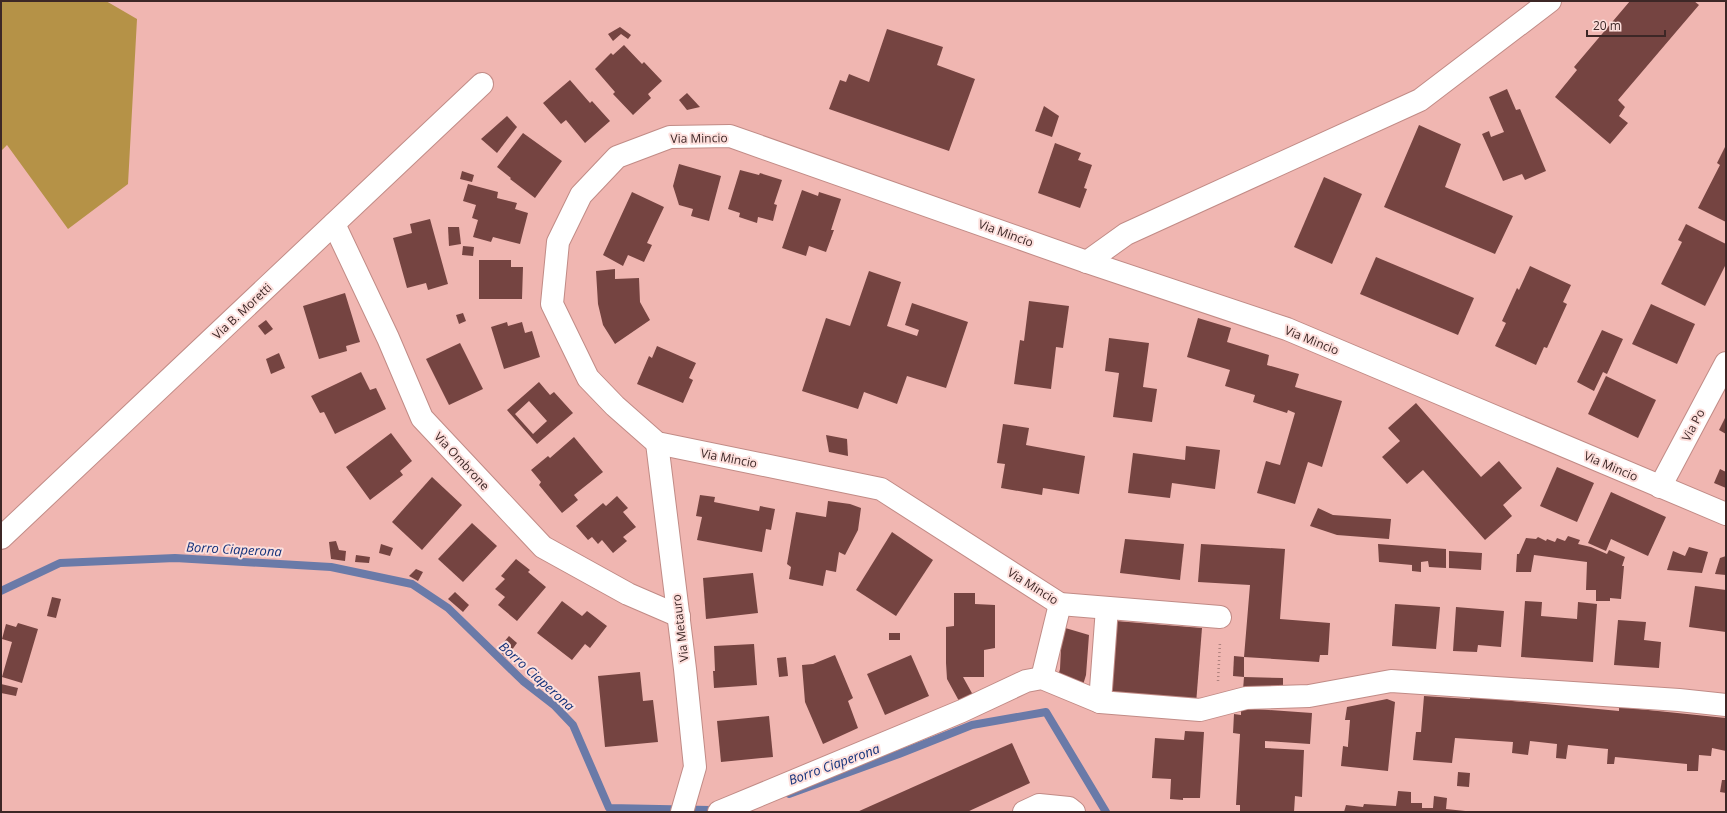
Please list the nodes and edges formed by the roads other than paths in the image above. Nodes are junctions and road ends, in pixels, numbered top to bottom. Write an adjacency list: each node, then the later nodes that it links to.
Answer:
1 (1550, 1): 4 (street)
2 (482, 84): 3 (street, Via B. Moretti)
3 (334, 224): 9 (street, Via B. Moretti); 12 (street, Via Ombrone)
4 (1087, 262): 6 (street, Via Mincio); 7 (street, Via Mincio)
5 (1726, 363): 7 (street, Via Po)
6 (657, 443): 10 (street, Via Mincio); 12 (street, Via Metauro)
7 (1660, 487): 8 (street, Via Mincio)
8 (1726, 514)
9 (1, 538)
10 (1060, 604): 11 (street, Via Mincio); 14 (street)
11 (1107, 608): 13 (street, Via Mincio); 15 (street)
12 (679, 616): 17 (street, Via Metauro)
13 (1220, 617)
14 (1042, 678): 15 (street); 18 (street)
15 (1100, 702): 16 (street)
16 (1726, 705)
17 (684, 805)
18 (720, 812)
19 (1024, 812): 20 (street)
20 (1074, 812)

